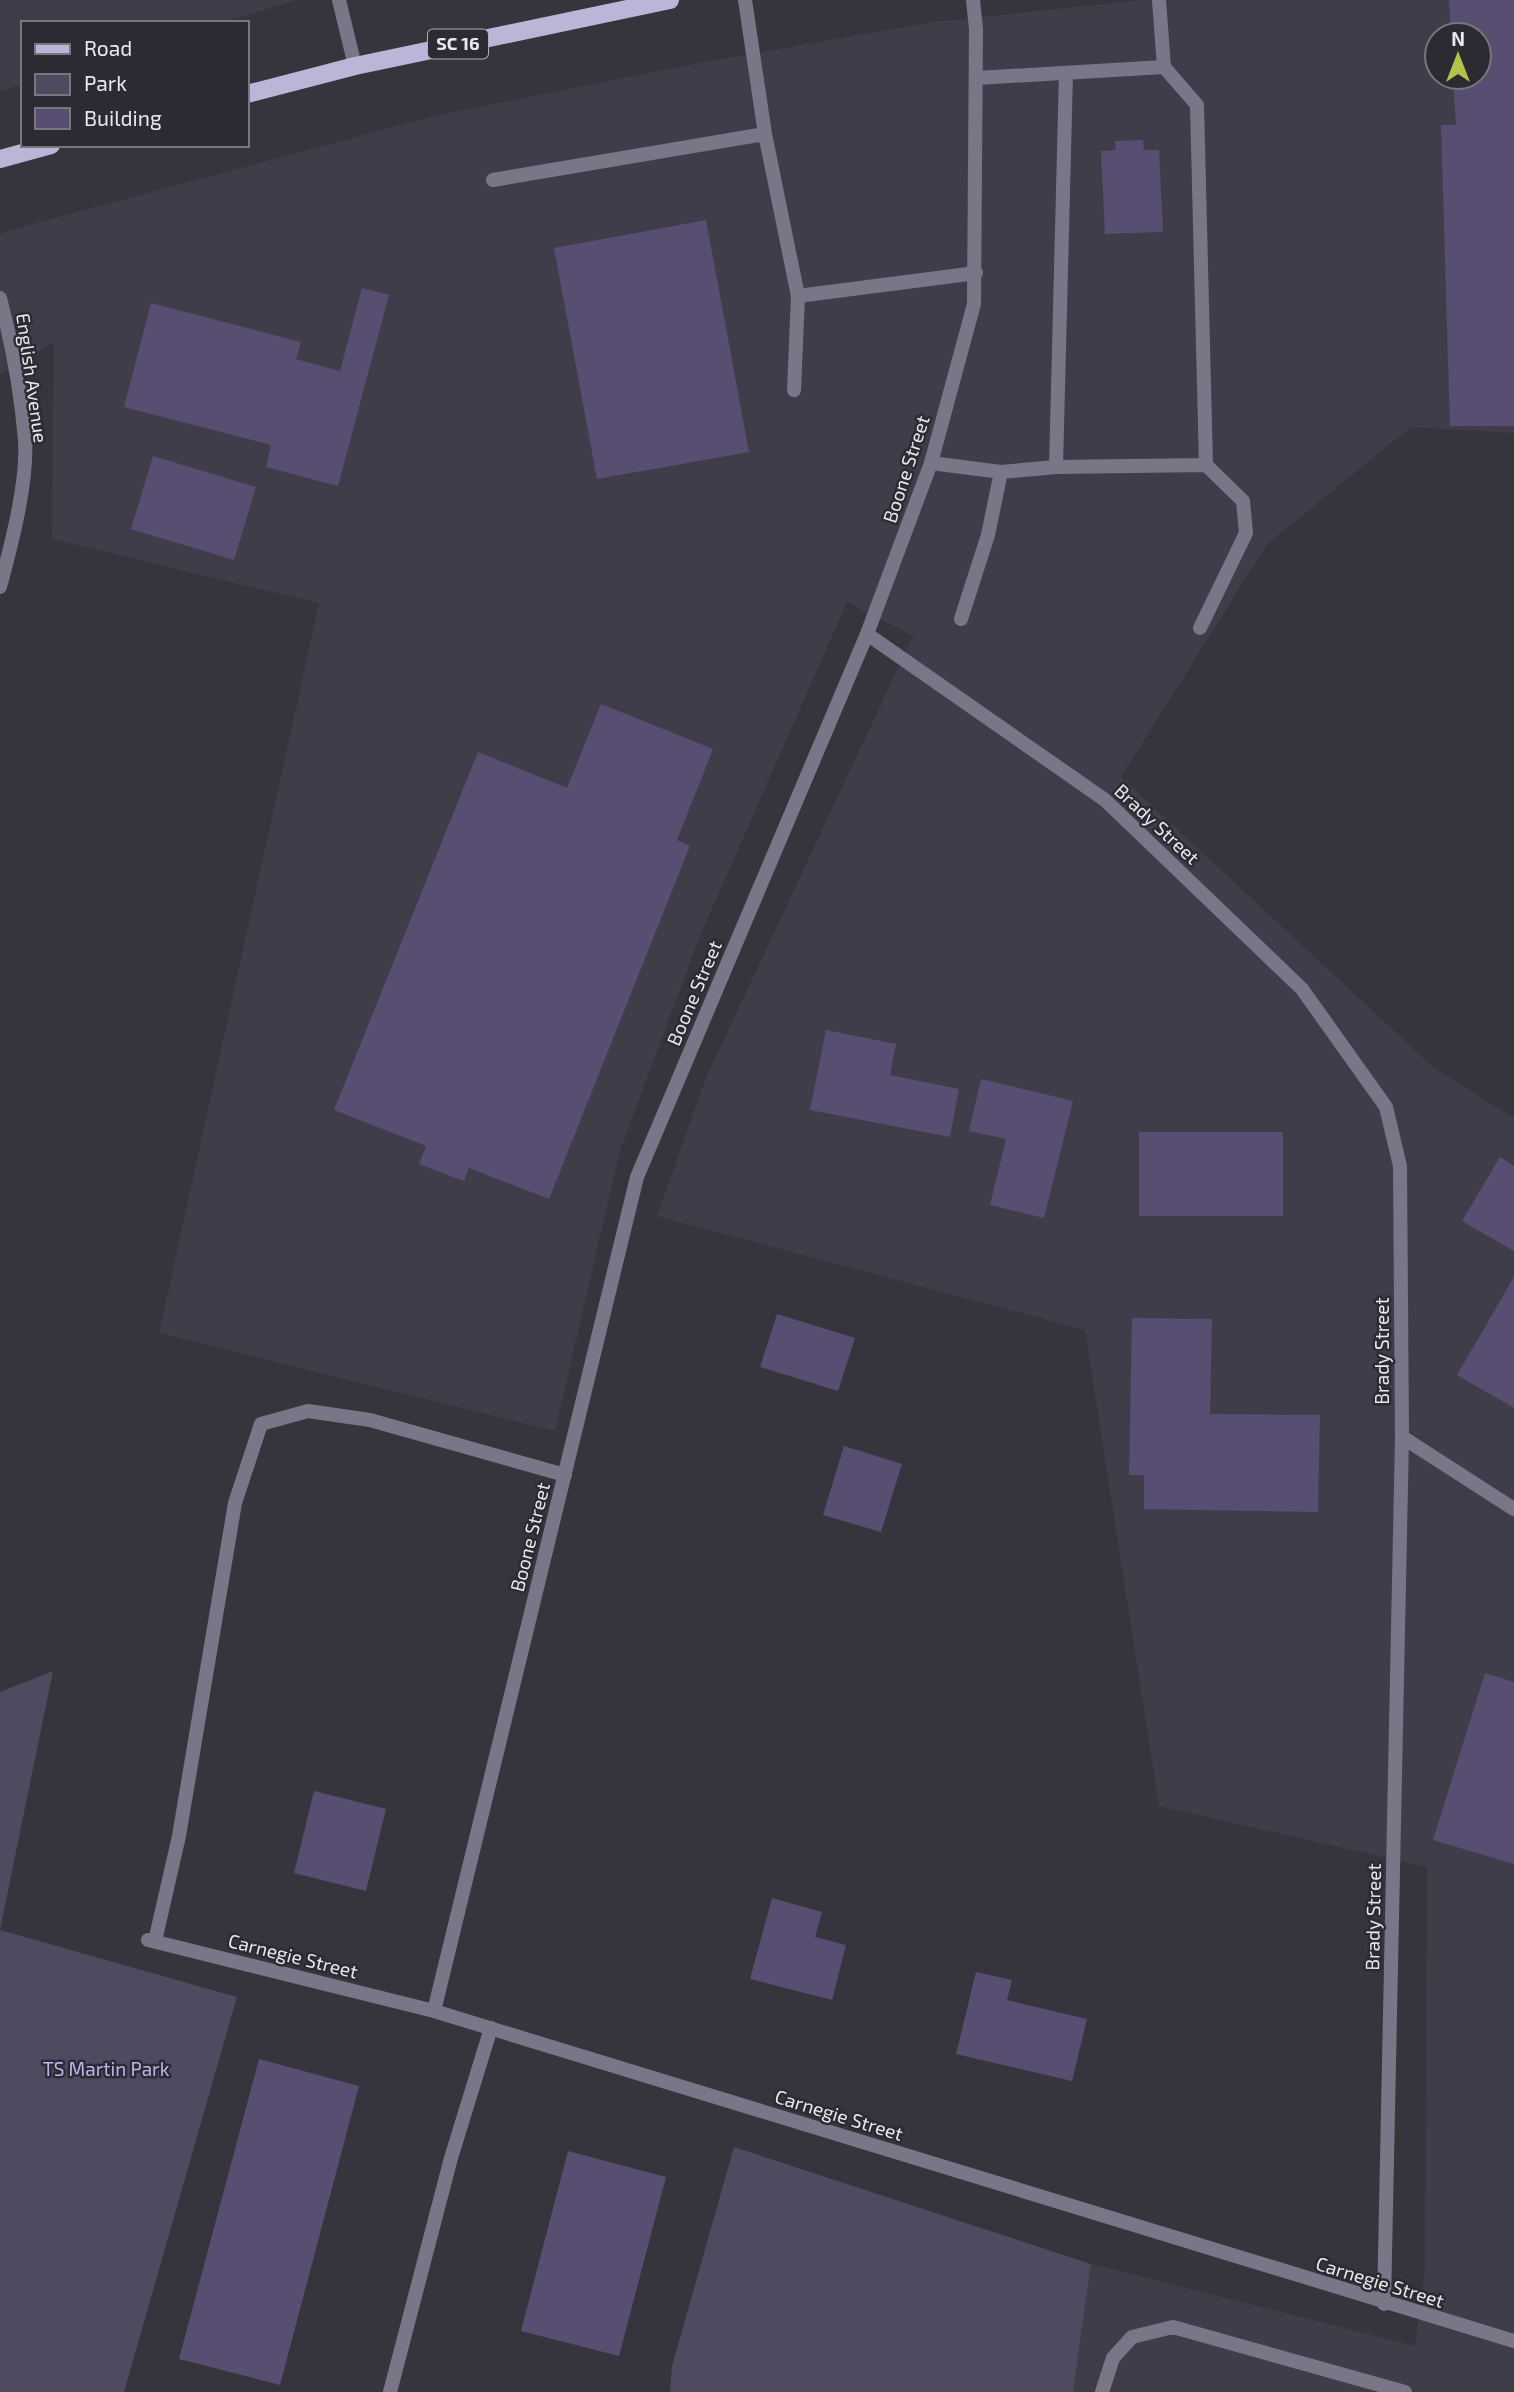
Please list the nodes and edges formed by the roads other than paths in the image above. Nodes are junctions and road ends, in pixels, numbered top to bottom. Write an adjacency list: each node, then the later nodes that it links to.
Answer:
1 (340, 0): 6 (street)
2 (670, 0): 6 (main road, SC 16)
3 (745, 0): 11 (street)
4 (973, 0): 9 (street, Boone Street)
5 (1159, 0): 7 (street)
6 (355, 66): 10 (main road, SC 16)
7 (1164, 67): 8 (street); 20 (street)
8 (1066, 73): 9 (street); 21 (street)
9 (976, 78): 15 (street, Boone Street)
10 (248, 94)
11 (765, 134): 14 (street); 16 (street)
12 (44, 147): 13 (main road)
13 (0, 159)
14 (493, 180)
15 (976, 273): 16 (street); 19 (street, Boone Street)
16 (798, 296): 18 (street)
17 (0, 298): 23 (street, English Avenue)
18 (794, 390)
19 (931, 463): 22 (street); 26 (street, Boone Street)
20 (1206, 465): 21 (street); 25 (street)
21 (1056, 467): 22 (street)
22 (1001, 472): 24 (street)
23 (0, 587)
24 (961, 619)
25 (1200, 628)
26 (867, 634): 27 (street, Brady Street); 28 (street, Boone Street)
27 (1402, 1437): 29 (street); 32 (street, Brady Street)
28 (565, 1475): 30 (street, Boone Street); 30 (street, Carnegie Street)
29 (1514, 1509)
30 (434, 2011): 31 (street, Carnegie Street)
31 (491, 2028): 32 (street, Carnegie Street); 34 (street)
32 (1384, 2304): 33 (street, Carnegie Street)
33 (1514, 2341)
34 (390, 2392)
35 (1102, 2392): 36 (street)
36 (1405, 2392)

